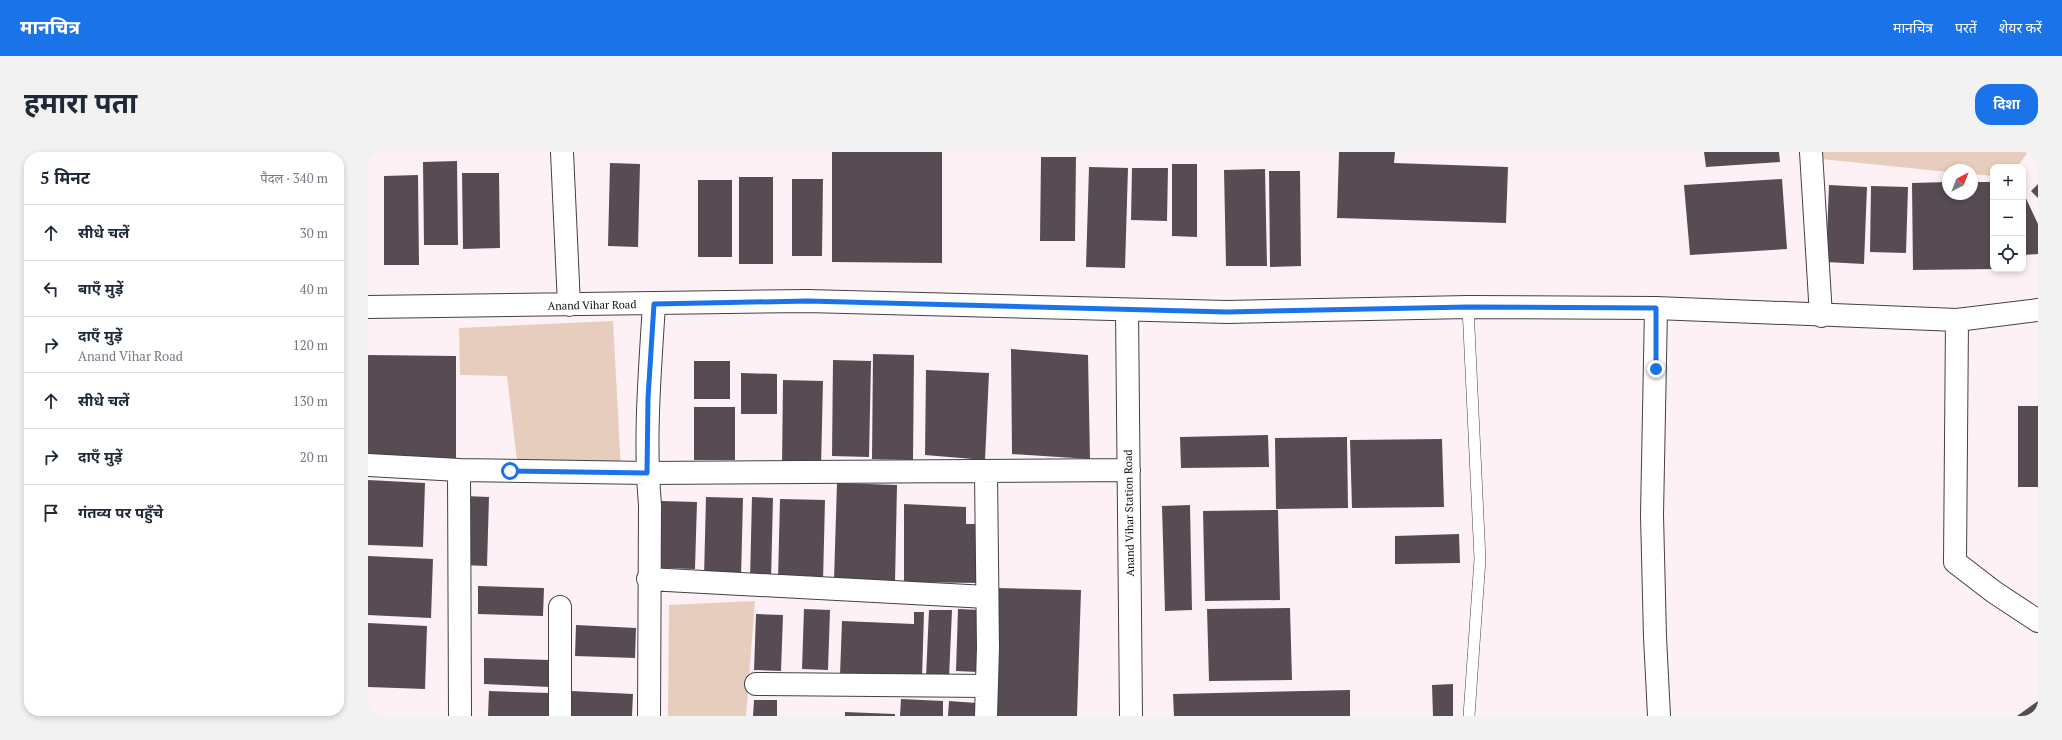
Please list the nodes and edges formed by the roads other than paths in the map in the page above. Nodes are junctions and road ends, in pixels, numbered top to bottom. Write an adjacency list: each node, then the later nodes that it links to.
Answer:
1 (562, 152): 4 (street)
2 (1811, 152): 10 (street)
3 (654, 304): 4 (street, Anand Vihar Road); 8 (street, Anand Vihar Road); 16 (street)
4 (569, 305): 5 (street, Anand Vihar Road)
5 (368, 307)
6 (1468, 307): 7 (street, Anand Vihar Road); 8 (street, Anand Vihar Road); 28 (lane)
7 (1656, 308): 10 (street, Anand Vihar Road); 29 (street)
8 (1128, 310): 14 (street, Anand Vihar Station Road)
9 (2038, 310): 11 (street, Anand Vihar Road)
10 (1821, 316): 11 (street, Anand Vihar Road)
11 (1957, 320): 20 (street)
12 (368, 465): 13 (street)
13 (459, 470): 16 (street); 23 (street)
14 (1129, 470): 15 (street); 27 (street, Anand Vihar Station Road)
15 (986, 472): 16 (street); 18 (street)
16 (647, 473): 17 (street)
17 (648, 579): 18 (street); 25 (street)
18 (987, 598): 22 (street)
19 (560, 607): 24 (street)
20 (2038, 621)
21 (756, 684): 22 (street)
22 (987, 686): 26 (street)
23 (460, 716)
24 (560, 716)
25 (649, 716)
26 (986, 716)
27 (1131, 716)
28 (1469, 716)
29 (1659, 716)

